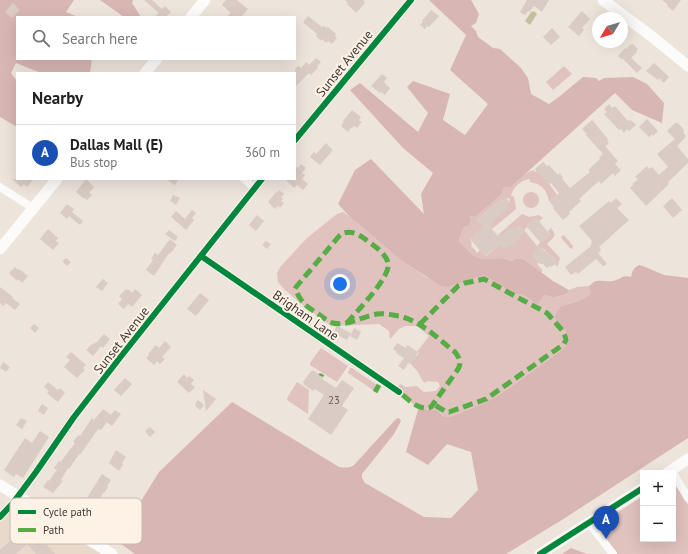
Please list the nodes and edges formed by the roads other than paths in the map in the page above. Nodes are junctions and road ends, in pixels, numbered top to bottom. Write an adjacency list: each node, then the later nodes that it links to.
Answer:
1 (204, 0): 4 (street)
2 (411, 0): 8 (street, Sunset Avenue)
3 (603, 0): 6 (street)
4 (192, 16)
5 (155, 60): 7 (street)
6 (688, 66)
7 (146, 72)
8 (296, 139)
9 (56, 180): 14 (street)
10 (245, 180): 13 (street)
11 (261, 180): 13 (street, Sunset Avenue)
12 (0, 187): 14 (street)
13 (255, 188): 16 (street, Sunset Avenue)
14 (33, 208): 15 (street)
15 (0, 249)
16 (201, 256): 17 (street, Brigham Lane); 23 (street, Sunset Avenue)
17 (399, 392)
18 (688, 459): 19 (street)
19 (674, 470)
20 (676, 480): 25 (street)
21 (0, 485): 23 (street)
22 (640, 490): 28 (street)
23 (18, 496): 24 (street)
24 (21, 498)
25 (688, 498)
26 (10, 505): 27 (street, Sunset Avenue)
27 (0, 517)
28 (589, 523): 31 (street); 32 (street)
29 (96, 544): 30 (street)
30 (112, 554)
31 (540, 554)
32 (613, 554)

